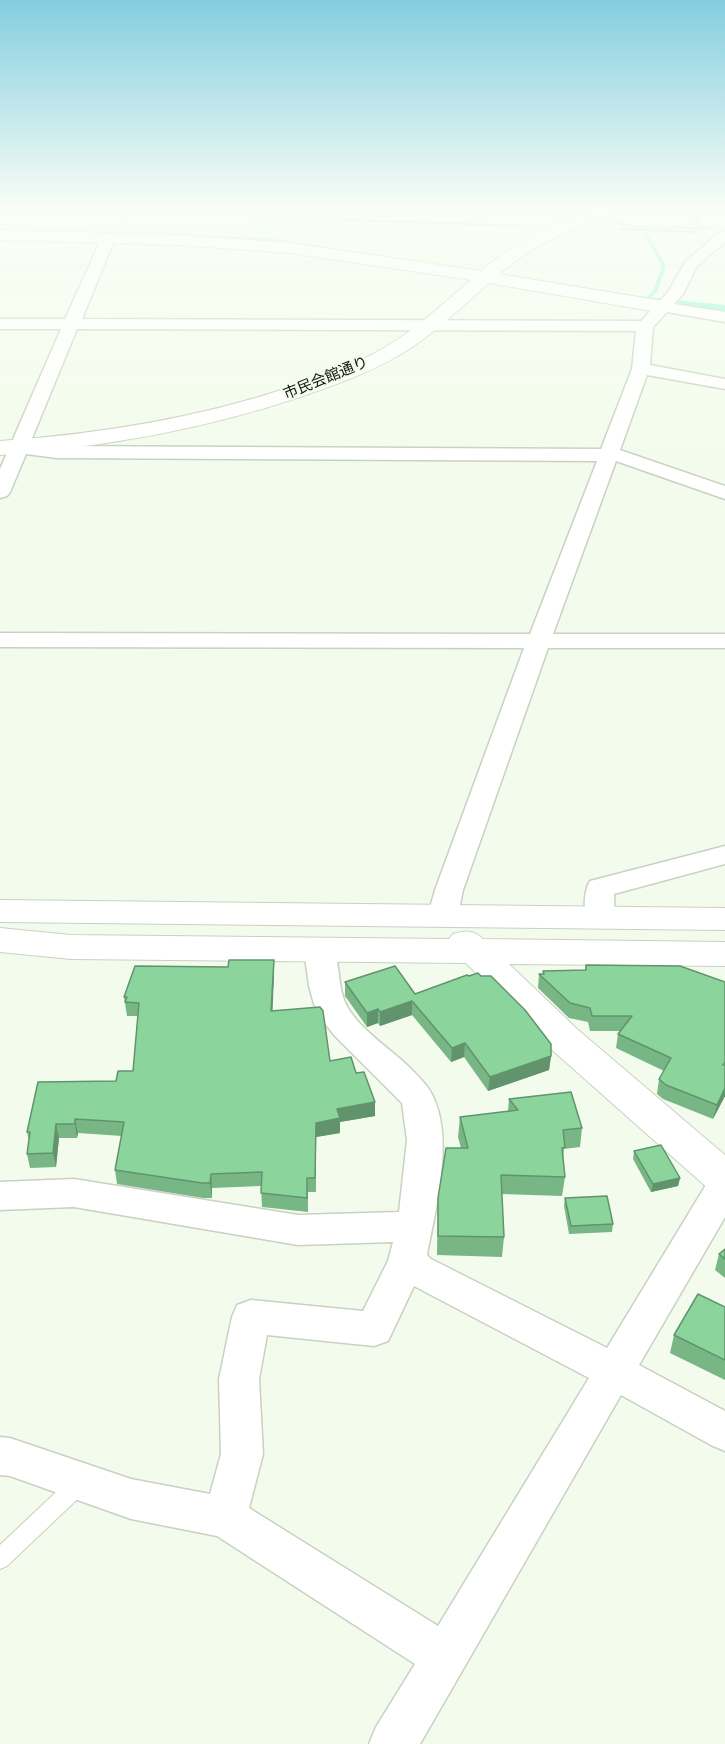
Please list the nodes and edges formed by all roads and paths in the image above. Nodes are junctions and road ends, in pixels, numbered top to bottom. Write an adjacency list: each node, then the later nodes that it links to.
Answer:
1 (85, 292): 9 (street)
2 (469, 292): 10 (street, 市民会館通り)
3 (621, 292): 6 (street)
4 (673, 292): 6 (street)
5 (694, 292): 6 (street)
6 (670, 298): 7 (street); 11 (street)
7 (725, 317)
8 (0, 324): 9 (street)
9 (71, 324): 10 (street); 14 (street)
10 (430, 326): 11 (street); 14 (street, 市民会館通り)
11 (645, 326): 12 (street)
12 (641, 369): 13 (street); 15 (street)
13 (725, 384)
14 (10, 447): 15 (street); 16 (street)
15 (609, 455): 17 (street); 19 (street)
16 (0, 492)
17 (725, 493)
18 (0, 640): 19 (street)
19 (539, 640): 20 (street); 23 (street)
20 (725, 641)
21 (725, 855): 24 (street)
22 (0, 911): 23 (street)
23 (443, 915): 24 (street); 28 (street)
24 (600, 918): 25 (street)
25 (725, 919)
26 (0, 940): 27 (street)
27 (319, 950): 28 (street); 33 (street)
28 (473, 951): 29 (street); 30 (street)
29 (725, 954)
30 (725, 1179)
31 (725, 1185): 34 (street)
32 (0, 1196): 33 (street)
33 (410, 1244): 34 (street); 38 (street)
34 (614, 1371): 35 (street); 40 (street)
35 (725, 1432)
36 (0, 1456): 37 (street)
37 (82, 1481): 38 (street); 39 (lane)
38 (225, 1517): 40 (street)
39 (0, 1559)
40 (445, 1657): 41 (street)
41 (393, 1744)

